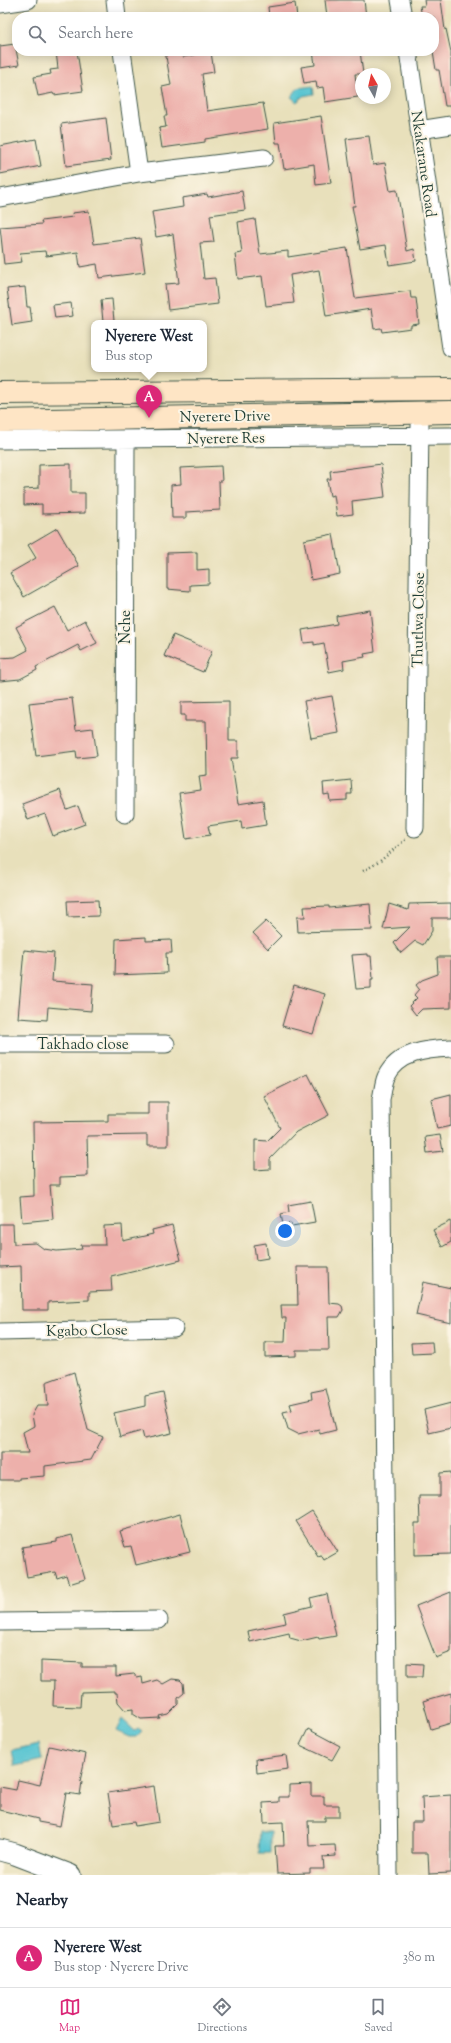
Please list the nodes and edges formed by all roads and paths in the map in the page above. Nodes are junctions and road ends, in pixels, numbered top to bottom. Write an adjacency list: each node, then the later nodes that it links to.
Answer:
1 (28, 0): 4 (street)
2 (115, 0): 5 (street)
3 (400, 0): 6 (street)
4 (0, 4)
5 (116, 12)
6 (402, 12)
7 (123, 56): 12 (street)
8 (409, 56): 10 (street, Nkakarane Road)
9 (451, 125): 10 (street)
10 (419, 130): 14 (street, Nkakarane Road)
11 (264, 158): 12 (street)
12 (140, 173): 13 (street)
13 (0, 198)
14 (451, 348)
15 (451, 389): 16 (main road, Nyerere Drive)
16 (0, 393)
17 (419, 412): 18 (main road, Nyerere Drive); 19 (main road, Nyerere Drive); 20 (street, Thutlwa Close)
18 (451, 412)
19 (0, 421)
20 (421, 436): 21 (street, Nyerere Res); 23 (street, Nyerere Res); 25 (street, Thutlwa Close)
21 (451, 436)
22 (0, 440): 23 (street, Nyerere Res)
23 (126, 440): 24 (street, Nche)
24 (125, 814)
25 (415, 828): 26 (path)
26 (363, 871)
27 (0, 1044): 28 (street, Takhado close)
28 (166, 1044)
29 (451, 1048): 36 (street)
30 (174, 1328): 31 (street, Kgabo Close)
31 (0, 1332)
32 (159, 1620): 33 (street)
33 (0, 1622)
34 (0, 1850): 35 (street)
35 (70, 1875)
36 (389, 1875)

